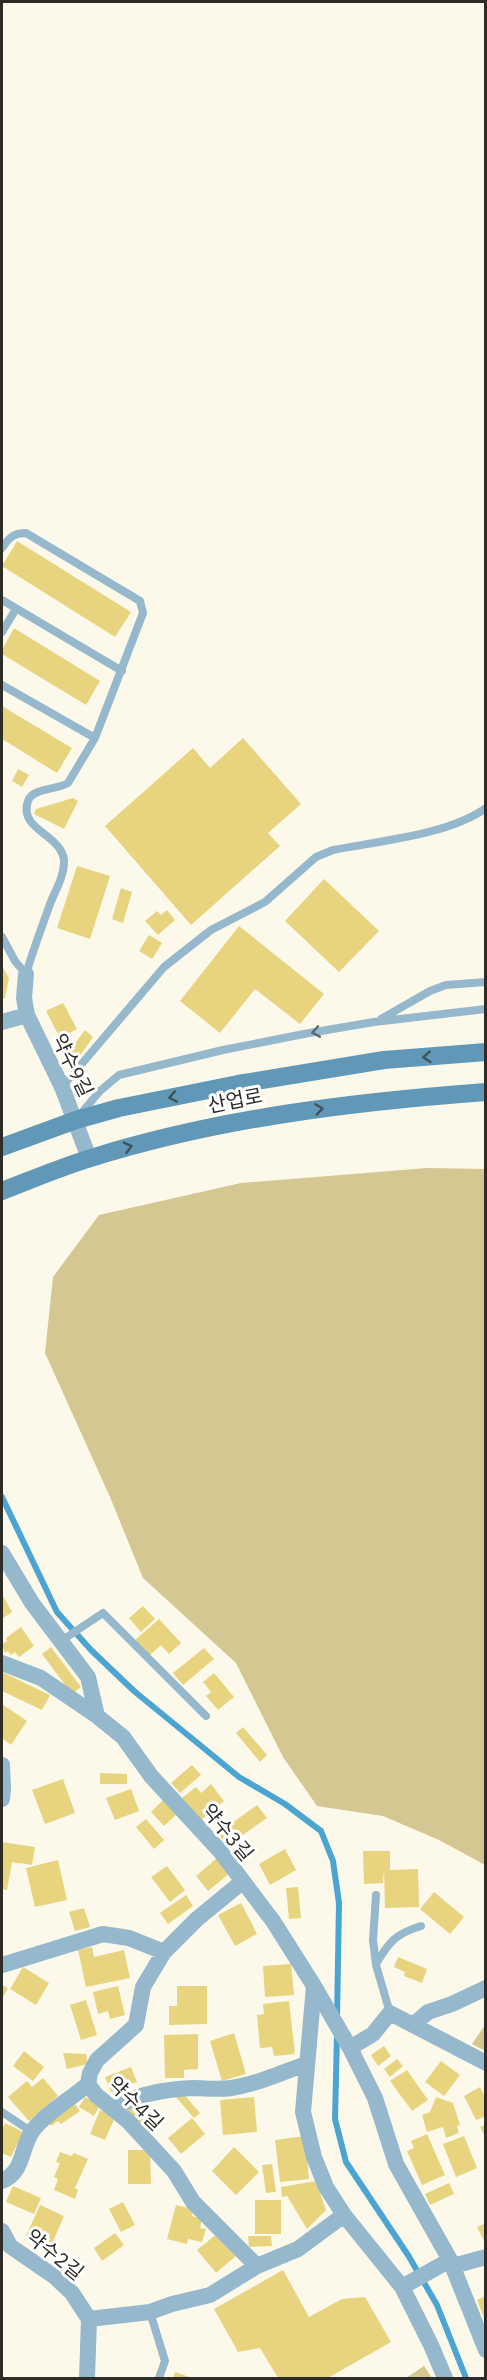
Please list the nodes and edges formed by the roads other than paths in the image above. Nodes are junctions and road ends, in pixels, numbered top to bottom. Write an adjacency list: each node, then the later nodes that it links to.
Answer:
1 (2, 548): 5 (lane)
2 (2, 600): 3 (lane)
3 (16, 609): 4 (lane); 5 (lane)
4 (2, 632)
5 (122, 671): 7 (lane)
6 (2, 685): 7 (lane)
7 (95, 738): 10 (lane)
8 (486, 808): 17 (lane)
9 (2, 937): 10 (lane)
10 (26, 974): 13 (street)
11 (486, 982): 15 (lane)
12 (486, 1009): 15 (lane)
13 (27, 1015): 14 (street); 17 (street, 약수9길)
14 (2, 1022)
15 (374, 1022): 19 (lane, one-way to 19)
16 (486, 1052): 19 (main road, 산업로, one-way to 19)
17 (62, 1087): 19 (street, 약수9길)
18 (486, 1092): 21 (main road, 산업로, one-way to 18)
19 (76, 1120): 20 (main road, 산업로); 21 (street, 약수9길)
20 (2, 1147)
21 (89, 1158): 22 (main road, 산업로)
22 (7, 1189)
23 (2, 1553): 24 (street)
24 (61, 1641): 26 (street); 27 (lane)
25 (2, 1663): 26 (street, 약수3길)
26 (97, 1716): 30 (street, 약수3길)
27 (206, 1716)
28 (2, 1765): 29 (street)
29 (2, 1799)
30 (242, 1882): 33 (street, 약수4길); 36 (street, 약수3길)
31 (376, 1895): 35 (lane)
32 (421, 1926): 35 (lane)
33 (164, 1952): 34 (street); 43 (street, 약수4길)
34 (2, 1965)
35 (376, 1965): 38 (lane)
36 (314, 1986): 40 (street, 약수3길); 42 (street)
37 (486, 1988): 39 (street)
38 (390, 2013): 39 (street); 40 (street)
39 (413, 2025): 41 (street)
40 (350, 2048): 51 (street)
41 (486, 2063)
42 (306, 2064): 44 (street); 48 (street)
43 (88, 2084): 44 (street, 약수4길); 46 (street)
44 (113, 2109): 52 (street, 약수4길)
45 (2, 2112): 46 (lane)
46 (32, 2132): 47 (street)
47 (2, 2181)
48 (344, 2215): 52 (street); 53 (street)
49 (2, 2231): 55 (street, 약수2길)
50 (486, 2257): 51 (street)
51 (452, 2263): 53 (street); 56 (street)
52 (257, 2266): 54 (street)
53 (402, 2288): 59 (street)
54 (150, 2312): 55 (street); 58 (lane)
55 (89, 2319): 57 (street)
56 (486, 2350)
57 (87, 2379)
58 (159, 2379)
59 (445, 2379)

